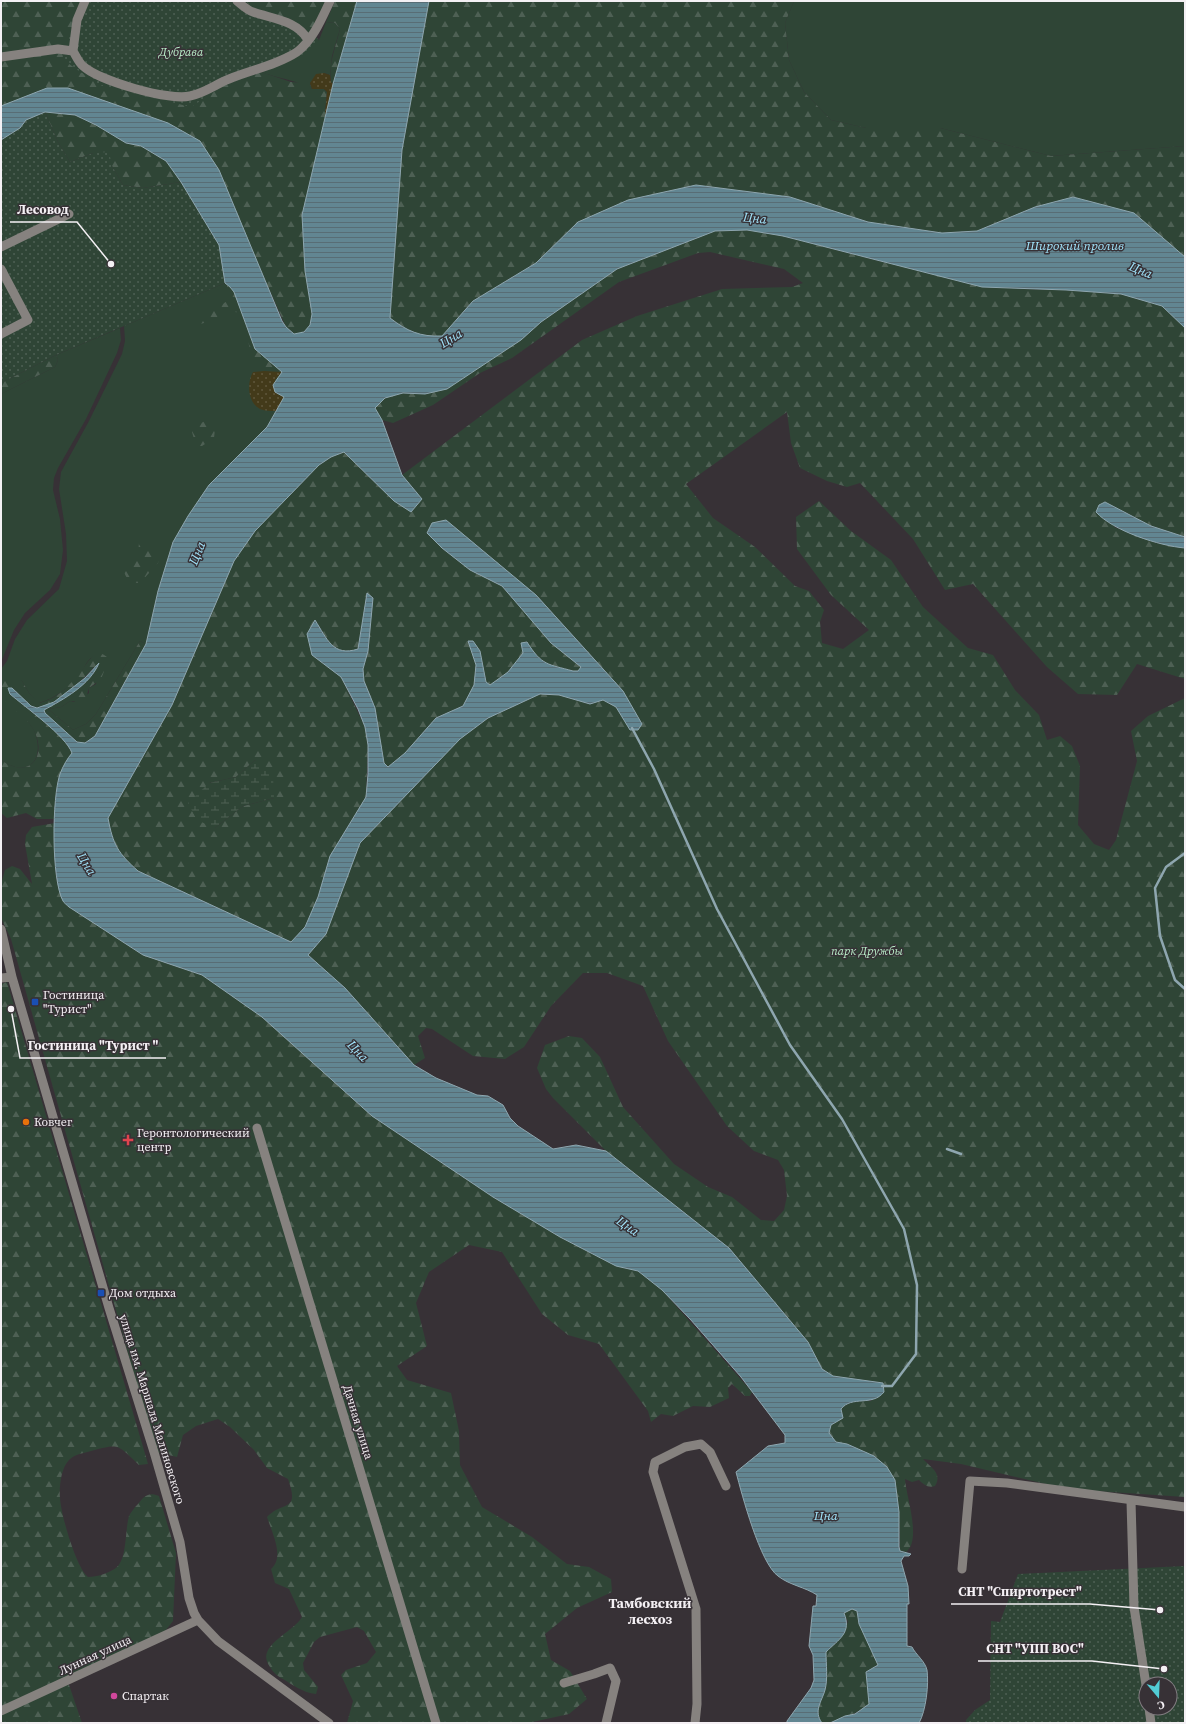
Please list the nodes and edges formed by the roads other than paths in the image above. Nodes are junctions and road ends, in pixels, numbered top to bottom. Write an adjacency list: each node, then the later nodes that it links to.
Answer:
1 (85, 1): 5 (street)
2 (237, 1): 4 (street)
3 (330, 1): 4 (street)
4 (308, 40): 5 (street)
5 (73, 51): 6 (street)
6 (1, 57)
7 (69, 214): 8 (street)
8 (1, 247)
9 (1, 269): 10 (street)
10 (1, 334)
11 (1, 929): 12 (street, улица им. Маршала Малиновского)
12 (12, 977): 13 (street); 19 (street, улица им. Маршала Малиновского)
13 (1, 978)
14 (257, 1128): 24 (street, Дачная улица)
15 (726, 1486): 26 (street)
16 (1131, 1501): 17 (street); 18 (street); 20 (street)
17 (1185, 1507)
18 (962, 1569)
19 (198, 1620): 22 (street, Лунная улица); 23 (street, улица им. Маршала Малиновского)
20 (1145, 1676)
21 (564, 1683): 25 (street)
22 (1, 1711)
23 (329, 1723)
24 (436, 1723)
25 (606, 1723)
26 (695, 1723)

